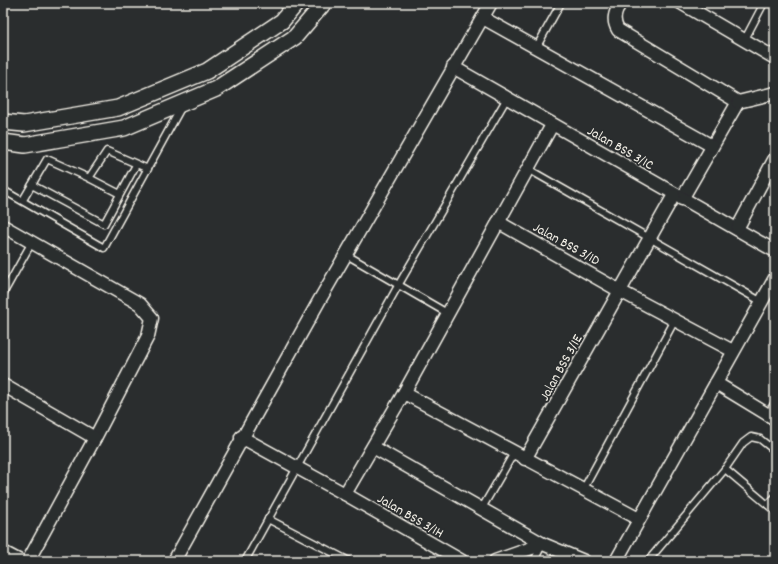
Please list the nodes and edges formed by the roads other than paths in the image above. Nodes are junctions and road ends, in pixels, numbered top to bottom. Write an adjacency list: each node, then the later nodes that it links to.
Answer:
1 (297, 3): 17 (street)
2 (324, 3): 16 (street)
3 (490, 3): 8 (street)
4 (561, 3): 10 (lane)
5 (620, 3): 15 (street)
6 (680, 3): 9 (street)
7 (764, 3): 9 (lane)
8 (482, 18): 10 (street); 12 (street)
9 (744, 41): 11 (street)
10 (536, 48): 20 (street)
11 (775, 58)
12 (453, 67): 14 (street, Jalan BSS 3/1C); 37 (street)
13 (775, 93): 15 (street)
14 (507, 98): 18 (street, Jalan BSS 3/1C); 39 (lane)
15 (738, 102): 20 (street, Jalan BSS 3/1E)
16 (183, 103): 19 (street); 23 (lane)
17 (3, 122)
18 (552, 125): 24 (street); 29 (street, Jalan BSS 3/1C)
19 (3, 142)
20 (712, 146): 29 (street, Jalan BSS 3/1E)
21 (775, 158): 33 (street)
22 (136, 165): 23 (lane); 25 (lane); 28 (lane)
23 (148, 169): 30 (lane)
24 (528, 169): 31 (street); 34 (lane)
25 (89, 178): 26 (lane); 28 (lane)
26 (32, 185): 28 (lane); 30 (lane)
27 (3, 190): 30 (lane)
28 (120, 194)
29 (678, 197): 33 (street, Jalan BSS 3/1C); 34 (street, Jalan BSS 3/1E)
30 (23, 200)
31 (498, 222): 40 (street, Jalan BSS 3/1D); 43 (street)
32 (3, 226): 35 (street)
33 (737, 229): 36 (street, Jalan BSS 3/1C)
34 (649, 239): 40 (street, Jalan BSS 3/1E); 42 (lane)
35 (32, 242): 41 (lane); 52 (street)
36 (775, 251)
37 (345, 254): 39 (lane); 51 (street)
38 (775, 279): 42 (street)
39 (399, 284): 43 (lane); 57 (lane)
40 (620, 291): 44 (street, Jalan BSS 3/1D); 56 (street, Jalan BSS 3/1E)
41 (3, 294)
42 (762, 302): 45 (street)
43 (447, 313): 48 (street)
44 (675, 320): 45 (street, Jalan BSS 3/1D); 59 (lane)
45 (733, 351): 46 (street)
46 (716, 383): 50 (street); 66 (street)
47 (3, 385): 52 (street)
48 (404, 393): 53 (street); 55 (street)
49 (775, 402): 50 (lane)
50 (772, 417)
51 (241, 437): 57 (street, Jalan BSS 3/1H); 71 (street)
52 (96, 438): 70 (street)
53 (373, 447): 60 (street); 63 (street)
54 (775, 451): 58 (lane)
55 (514, 453): 56 (street); 63 (lane)
56 (526, 459): 59 (street)
57 (296, 468): 60 (street, Jalan BSS 3/1H); 65 (lane)
58 (725, 469): 62 (lane); 79 (lane)
59 (583, 490): 66 (street)
60 (345, 494): 74 (street, Jalan BSS 3/1H)
61 (775, 497): 62 (lane)
62 (768, 505): 64 (lane)
63 (482, 508): 67 (street)
64 (775, 511)
65 (268, 519): 72 (lane); 73 (lane)
66 (639, 519): 78 (street)
67 (543, 544): 75 (street); 76 (lane); 77 (street)
68 (3, 552): 69 (street)
69 (20, 561)
70 (28, 561)
71 (174, 561)
72 (245, 561)
73 (349, 561)
74 (462, 561)
75 (495, 561)
76 (534, 561)
77 (584, 561)
78 (616, 561)
79 (648, 561)

